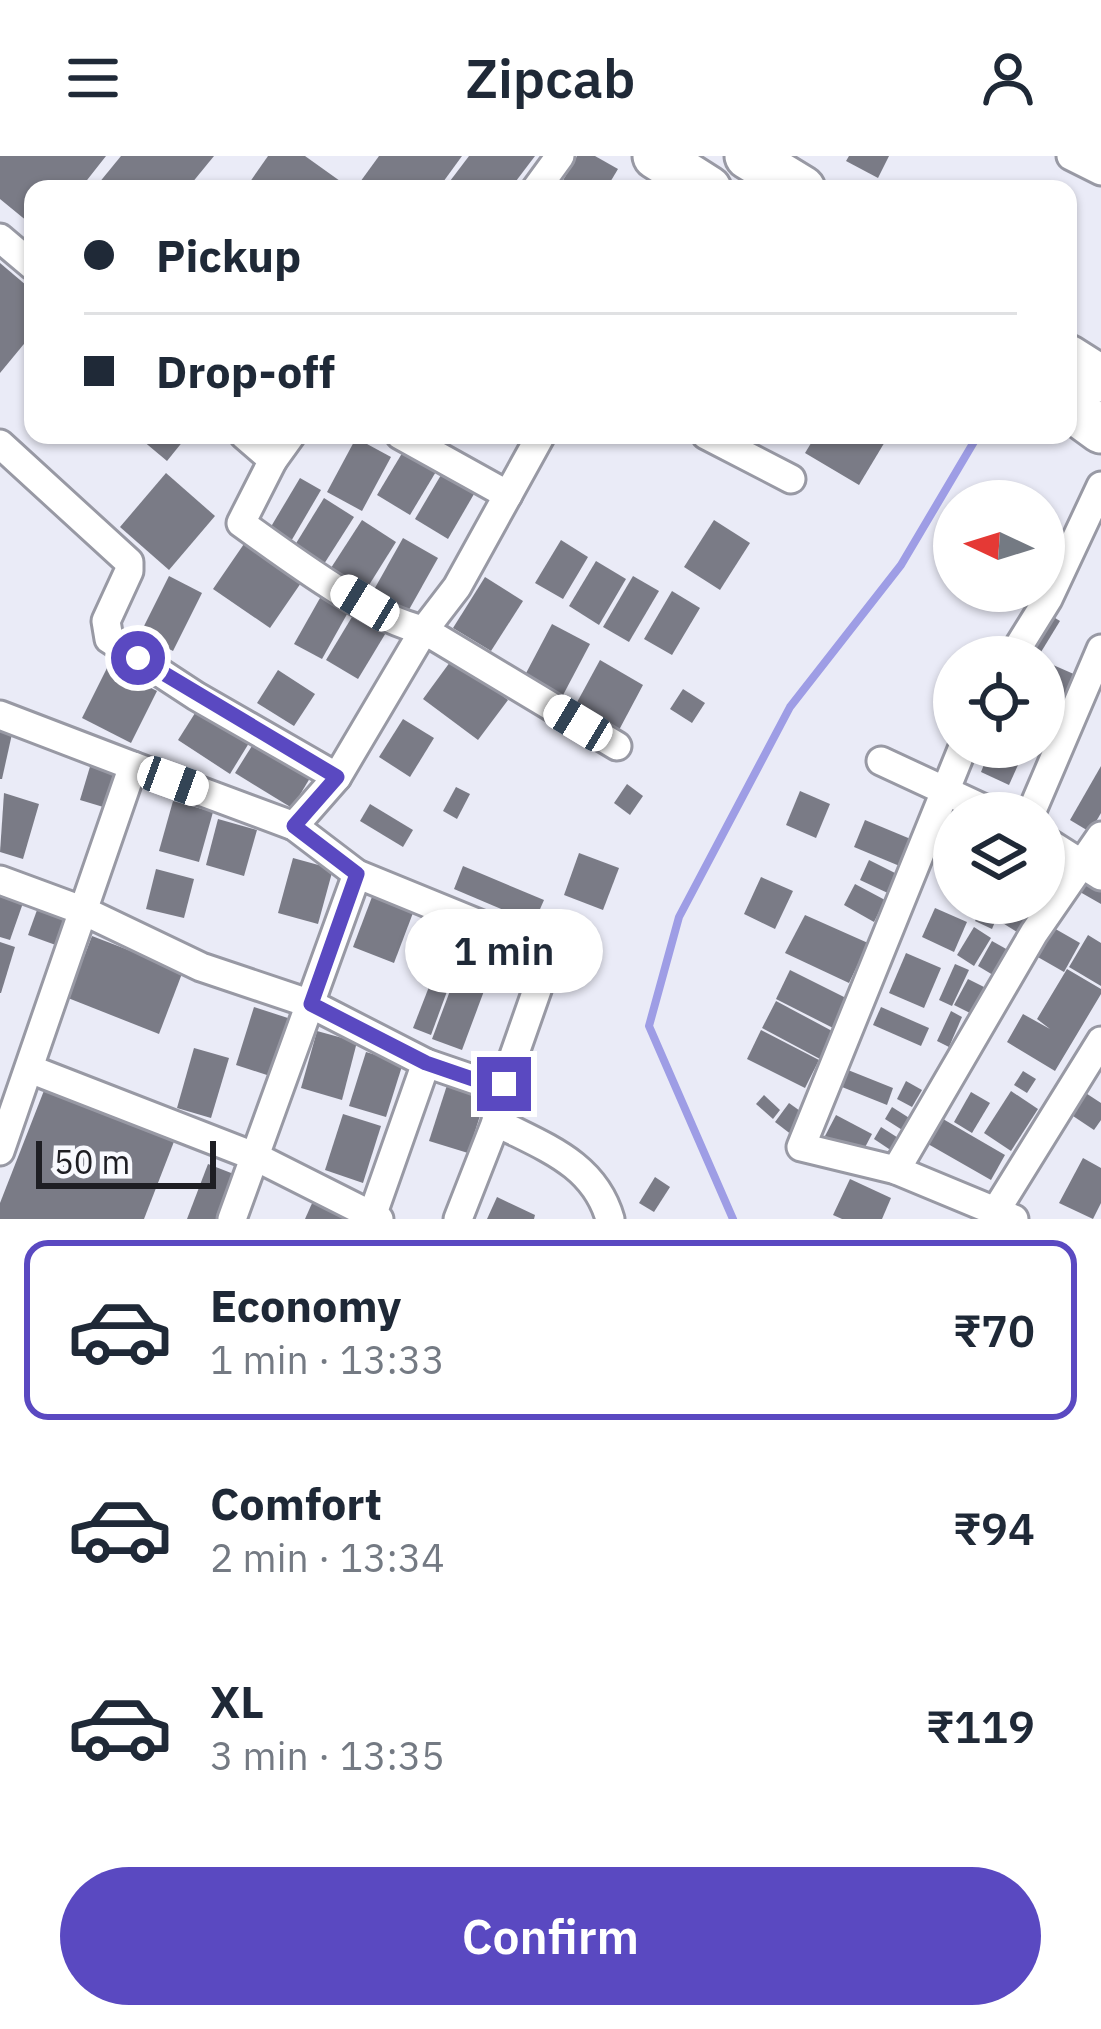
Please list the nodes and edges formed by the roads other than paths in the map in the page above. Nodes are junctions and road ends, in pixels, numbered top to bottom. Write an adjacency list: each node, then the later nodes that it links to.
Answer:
1 (1071, 156): 2 (street)
2 (1101, 171)
3 (0, 238): 4 (street)
4 (24, 258)
5 (0, 444): 23 (street)
6 (254, 444): 11 (street)
7 (285, 444): 11 (street)
8 (416, 444): 14 (street)
9 (536, 444): 14 (street)
10 (723, 444): 12 (street)
11 (273, 460): 15 (street)
12 (791, 479)
13 (1101, 486): 16 (street)
14 (508, 495): 15 (street)
15 (424, 630): 19 (street); 23 (street)
16 (1025, 636)
17 (1101, 649): 26 (street)
18 (0, 715): 21 (street)
19 (617, 746)
20 (881, 761): 24 (street)
21 (133, 766): 27 (street); 33 (street)
22 (953, 768): 24 (street)
23 (337, 777): 27 (street)
24 (943, 790): 25 (street); 42 (street)
25 (947, 792)
26 (1040, 792)
27 (294, 826): 31 (street)
28 (1101, 836): 30 (street)
29 (1065, 853): 30 (street)
30 (1091, 870): 42 (street)
31 (357, 874): 34 (street); 38 (street)
32 (0, 880): 33 (street)
33 (84, 910): 34 (street); 37 (street)
34 (311, 1004): 36 (street); 41 (street)
35 (1101, 1041): 43 (street)
36 (426, 1063): 38 (street); 44 (street)
37 (30, 1069): 40 (street); 41 (street)
38 (493, 1086): 39 (street)
39 (496, 1122): 46 (street); 47 (street)
40 (0, 1150)
41 (256, 1156): 44 (street); 45 (street)
42 (896, 1170): 43 (street)
43 (1004, 1215)
44 (374, 1218)
45 (232, 1219)
46 (458, 1219)
47 (610, 1219)

